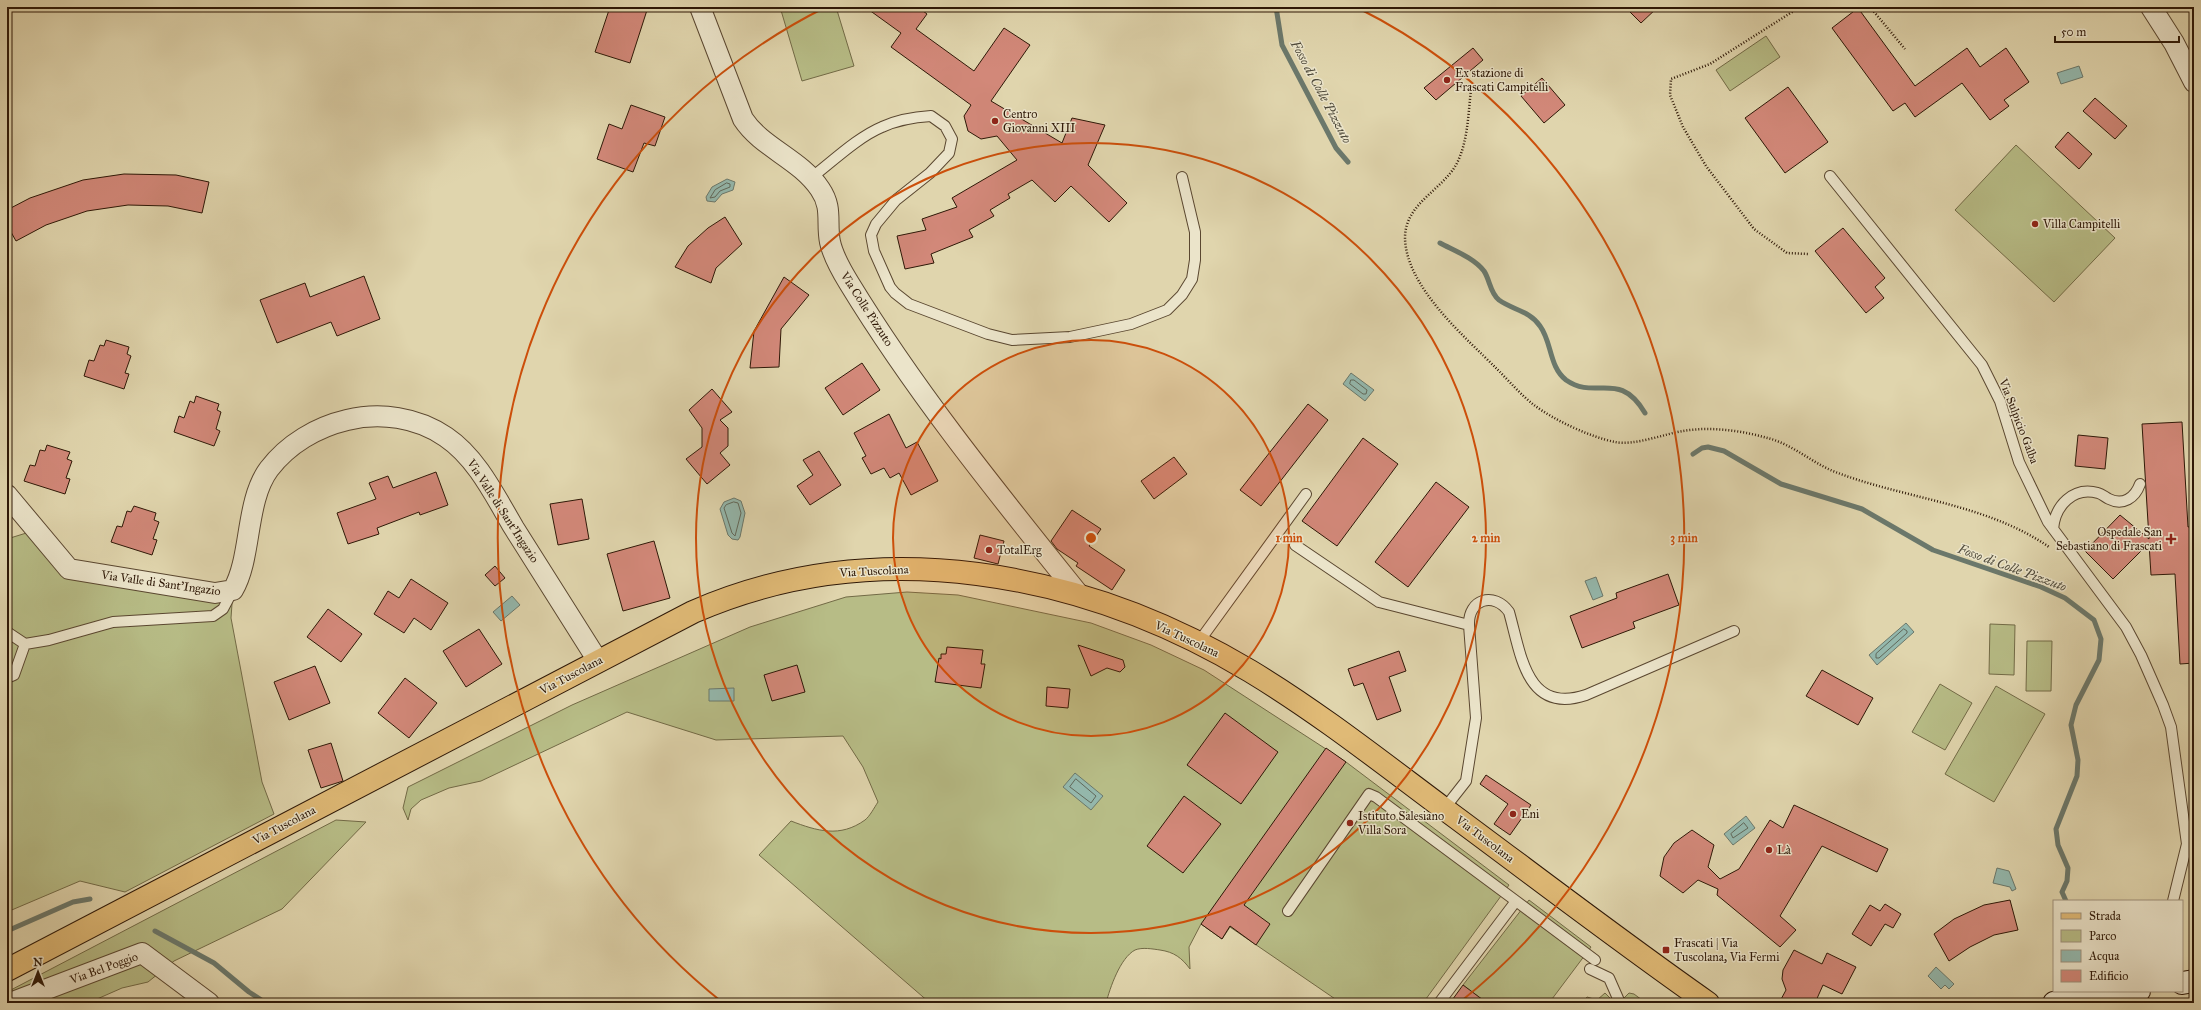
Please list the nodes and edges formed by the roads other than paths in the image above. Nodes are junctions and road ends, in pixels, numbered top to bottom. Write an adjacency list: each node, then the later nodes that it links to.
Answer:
1 (700, 7): 6 (street, Via Colle Pizzuto)
2 (2151, 7): 3 (street)
3 (2194, 82)
4 (1830, 176): 10 (lane, Via Sulpicio Galba)
5 (1182, 177): 6 (lane)
6 (811, 178): 13 (street, Via Colle Pizzuto)
7 (2140, 484): 10 (lane)
8 (1306, 494): 17 (lane)
9 (7, 496): 12 (street, Via Valle di Sant'Ingazio)
10 (2053, 529): 22 (lane, Via Sulpicio Galba)
11 (1295, 545): 14 (lane)
12 (233, 590): 18 (lane); 19 (street, Via Valle di Sant'Ingazio)
13 (1080, 596): 17 (main road, Via Tuscolana); 19 (main road, Via Tuscolana)
14 (1469, 625): 15 (lane); 21 (lane)
15 (1734, 631)
16 (7, 632): 18 (lane)
17 (1198, 643): 21 (main road, Via Tuscolana)
18 (26, 644): 20 (lane)
19 (598, 661): 25 (main road, Via Tuscolana)
20 (7, 678)
21 (1444, 809): 33 (main road, Via Tuscolana)
22 (2174, 900)
23 (1516, 901): 24 (lane); 31 (lane); 32 (lane)
24 (1288, 911)
25 (7, 970)
26 (2194, 981): 27 (street)
27 (2183, 983)
28 (2132, 992): 34 (street)
29 (10, 1003): 30 (street, Via Bel Poggio)
30 (209, 1003)
31 (1439, 1003)
32 (1620, 1003)
33 (1708, 1003)
34 (2054, 1003)

